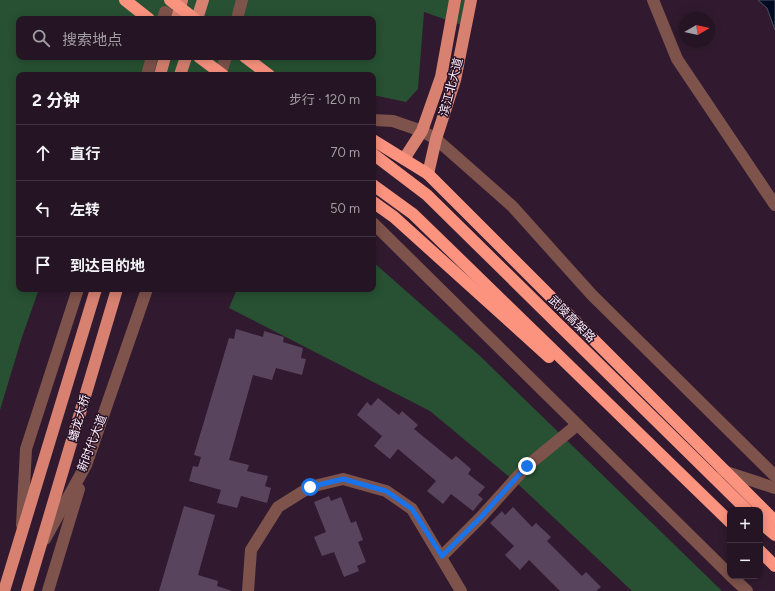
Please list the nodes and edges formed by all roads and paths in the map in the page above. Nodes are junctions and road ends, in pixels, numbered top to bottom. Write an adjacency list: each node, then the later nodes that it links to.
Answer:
1 (124, 0): 9 (highway)
2 (169, 0): 10 (street); 12 (highway, bridge)
3 (182, 0): 11 (main road)
4 (203, 0): 13 (main road)
5 (242, 0): 14 (street)
6 (455, 0): 30 (main road, 滨江北大道)
7 (471, 0): 31 (main road, 滨江北大道)
8 (653, 0): 38 (street)
9 (146, 16)
10 (164, 16)
11 (177, 16)
12 (192, 16)
13 (197, 16)
14 (238, 16)
15 (152, 60): 22 (street)
16 (163, 60): 23 (main road)
17 (185, 60): 24 (main road)
18 (203, 60): 25 (highway, bridge)
19 (225, 60): 26 (street)
20 (243, 60): 27 (street)
21 (249, 60): 28 (highway)
22 (153, 72)
23 (154, 72)
24 (181, 72)
25 (218, 72)
26 (223, 72)
27 (264, 72)
28 (265, 72)
29 (376, 120): 30 (street)
30 (422, 131): 31 (street); 34 (main road, 滨江北大道)
31 (436, 139): 35 (main road, 滨江北大道); 47 (street)
32 (376, 142): 34 (highway)
33 (376, 156): 49 (highway, 武陵高架路)
34 (404, 159): 35 (highway)
35 (428, 174): 46 (highway)
36 (376, 187): 50 (highway)
37 (376, 204): 51 (highway)
38 (775, 206)
39 (376, 226): 44 (street)
40 (77, 292): 55 (street)
41 (95, 292): 55 (main road, 蟠龙大桥)
42 (116, 292): 56 (main road, 蟠龙大桥)
43 (146, 292): 45 (street, 新时代大道)
44 (577, 425): 58 (street); 60 (street)
45 (86, 465): 56 (street, 新时代大道); 64 (street)
46 (724, 470): 48 (street); 52 (highway)
47 (775, 476)
48 (775, 488)
49 (744, 507)
50 (727, 519)
51 (727, 519)
52 (775, 521)
53 (763, 525): 54 (highway)
54 (775, 535)
55 (21, 540): 62 (main road)
56 (41, 547): 63 (main road, 新时代大道)
57 (763, 554): 59 (highway)
58 (442, 556): 65 (street); 66 (street)
59 (775, 566)
60 (727, 571)
61 (735, 579): 67 (street)
62 (4, 591)
63 (27, 591)
64 (48, 591)
65 (248, 591)
66 (461, 591)
67 (747, 591)

